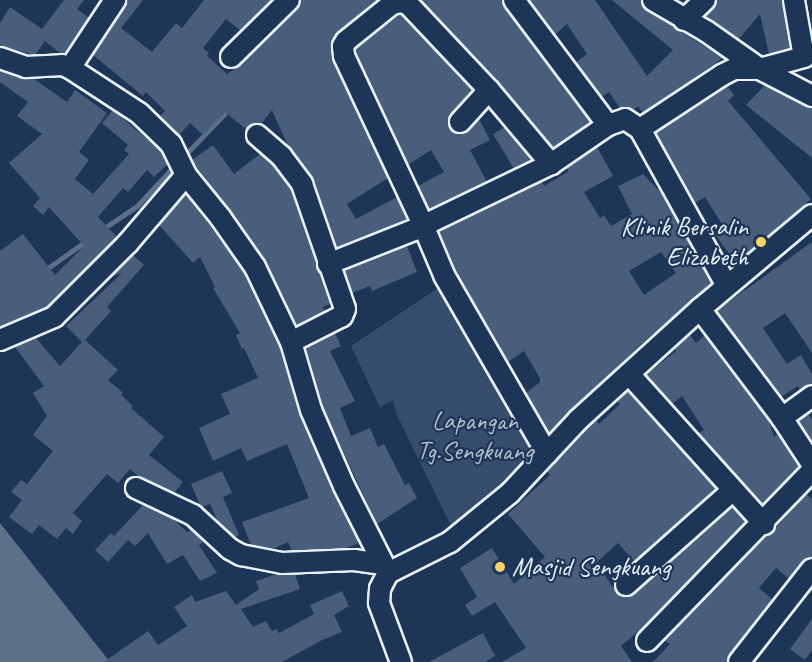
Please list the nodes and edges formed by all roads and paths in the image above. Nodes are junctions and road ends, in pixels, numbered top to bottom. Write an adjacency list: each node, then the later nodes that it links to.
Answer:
1 (115, 0): 11 (street)
2 (289, 0): 9 (street)
3 (514, 0): 16 (street)
4 (653, 0): 7 (street)
5 (705, 0): 7 (street)
6 (794, 0): 8 (street)
7 (684, 20): 12 (street)
8 (808, 56): 12 (street)
9 (231, 57)
10 (0, 58): 11 (street)
11 (70, 68): 20 (street)
12 (760, 69): 14 (street); 17 (street)
13 (489, 90): 15 (street); 19 (street); 22 (street)
14 (812, 96)
15 (460, 122)
16 (608, 125): 17 (street); 19 (street)
17 (640, 129): 24 (street)
18 (257, 135): 23 (street)
19 (551, 164): 22 (street)
20 (184, 171): 26 (street); 27 (street)
21 (812, 215): 24 (street)
22 (423, 225): 23 (street); 31 (street)
23 (328, 264): 27 (street)
24 (727, 286): 25 (street)
25 (700, 309): 28 (street); 30 (street)
26 (0, 340)
27 (291, 342): 37 (street)
28 (629, 374): 31 (street); 35 (street)
29 (812, 396): 30 (street)
30 (782, 418): 32 (street)
31 (547, 454): 37 (street)
32 (812, 464)
33 (812, 471): 36 (street)
34 (136, 488): 37 (street)
35 (733, 490): 36 (street); 39 (street)
36 (764, 524): 40 (street)
37 (386, 569): 41 (street)
38 (812, 569): 42 (street)
39 (626, 585)
40 (647, 641)
41 (401, 662)
42 (739, 662)

